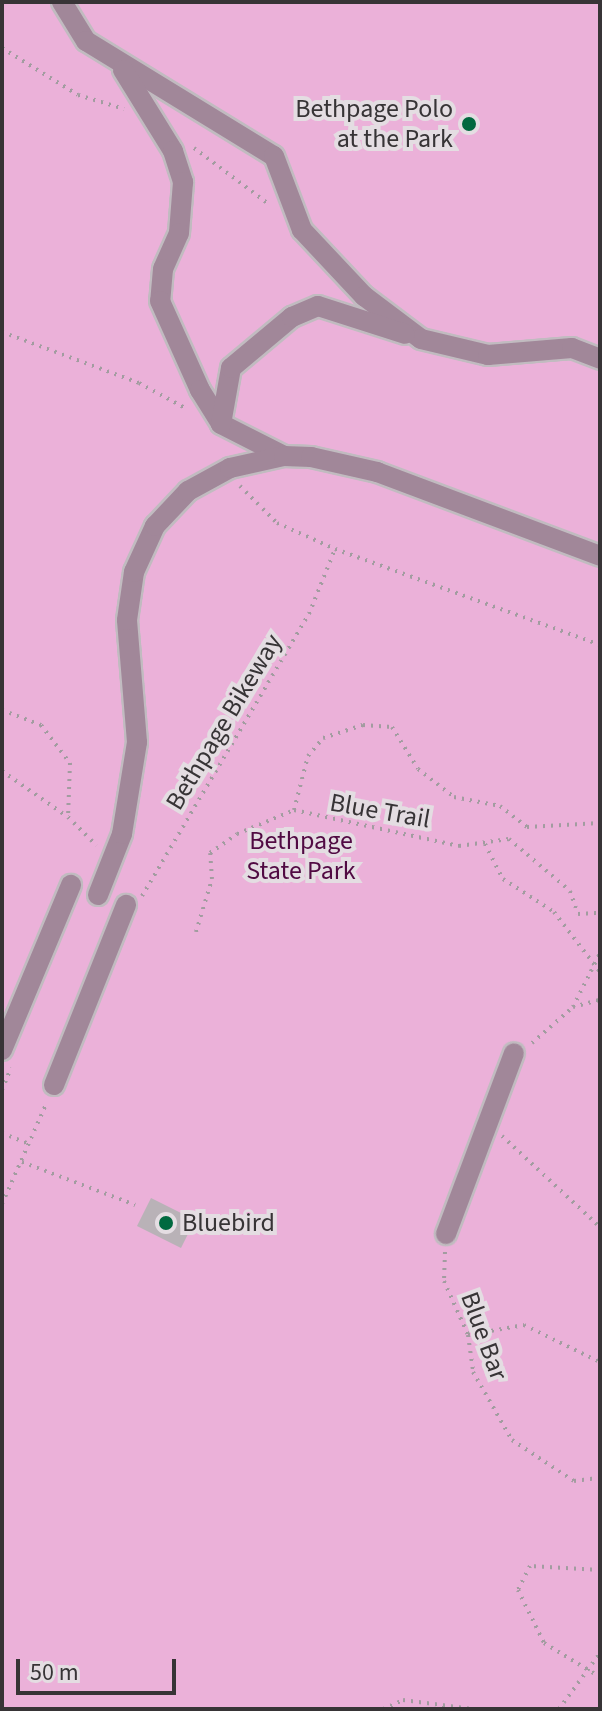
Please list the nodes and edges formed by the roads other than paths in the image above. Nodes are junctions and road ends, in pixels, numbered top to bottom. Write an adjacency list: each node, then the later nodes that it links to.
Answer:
1 (62, 2): 2 (street)
2 (121, 65): 3 (street); 5 (street)
3 (421, 339): 4 (street); 5 (street)
4 (600, 359)
5 (221, 424): 6 (street)
6 (284, 456): 7 (street); 9 (street)
7 (600, 556)
8 (71, 885): 12 (street)
9 (98, 895)
10 (133, 902): 13 (street)
11 (519, 1051): 14 (street)
12 (6, 1059)
13 (54, 1085)
14 (446, 1234)

